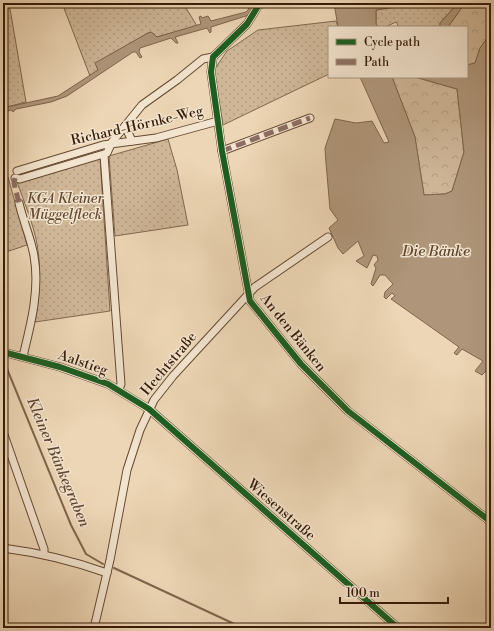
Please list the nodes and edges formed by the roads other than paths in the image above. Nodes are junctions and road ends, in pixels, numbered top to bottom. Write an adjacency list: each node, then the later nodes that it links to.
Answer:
1 (260, 3): 2 (street)
2 (213, 58): 4 (street, An den Bänken); 5 (street)
3 (310, 118): 8 (street)
4 (218, 121): 6 (street, Richard-Hörnke-Weg); 8 (street, An den Bänken)
5 (124, 126): 6 (street); 7 (street)
6 (132, 141): 7 (street, Richard-Hörnke-Weg)
7 (112, 144): 9 (street); 9 (street, Richard-Hörnke-Weg)
8 (222, 151): 12 (street, An den Bänken)
9 (104, 155): 15 (street)
10 (19, 203): 14 (street)
11 (328, 237): 12 (street, Hechtstraße)
12 (248, 294): 16 (street, Hechtstraße); 18 (street, An den Bänken)
13 (3, 352): 14 (street, Aalstieg)
14 (23, 356): 15 (street, Aalstieg)
15 (119, 389): 16 (street, Aalstieg)
16 (149, 409): 21 (street, Hechtstraße); 23 (street, Wiesenstraße)
17 (3, 432): 20 (street)
18 (491, 522)
19 (3, 548): 20 (street)
20 (44, 553): 21 (street)
21 (107, 573): 22 (street, Hechtstraße)
22 (94, 628)
23 (398, 628)

